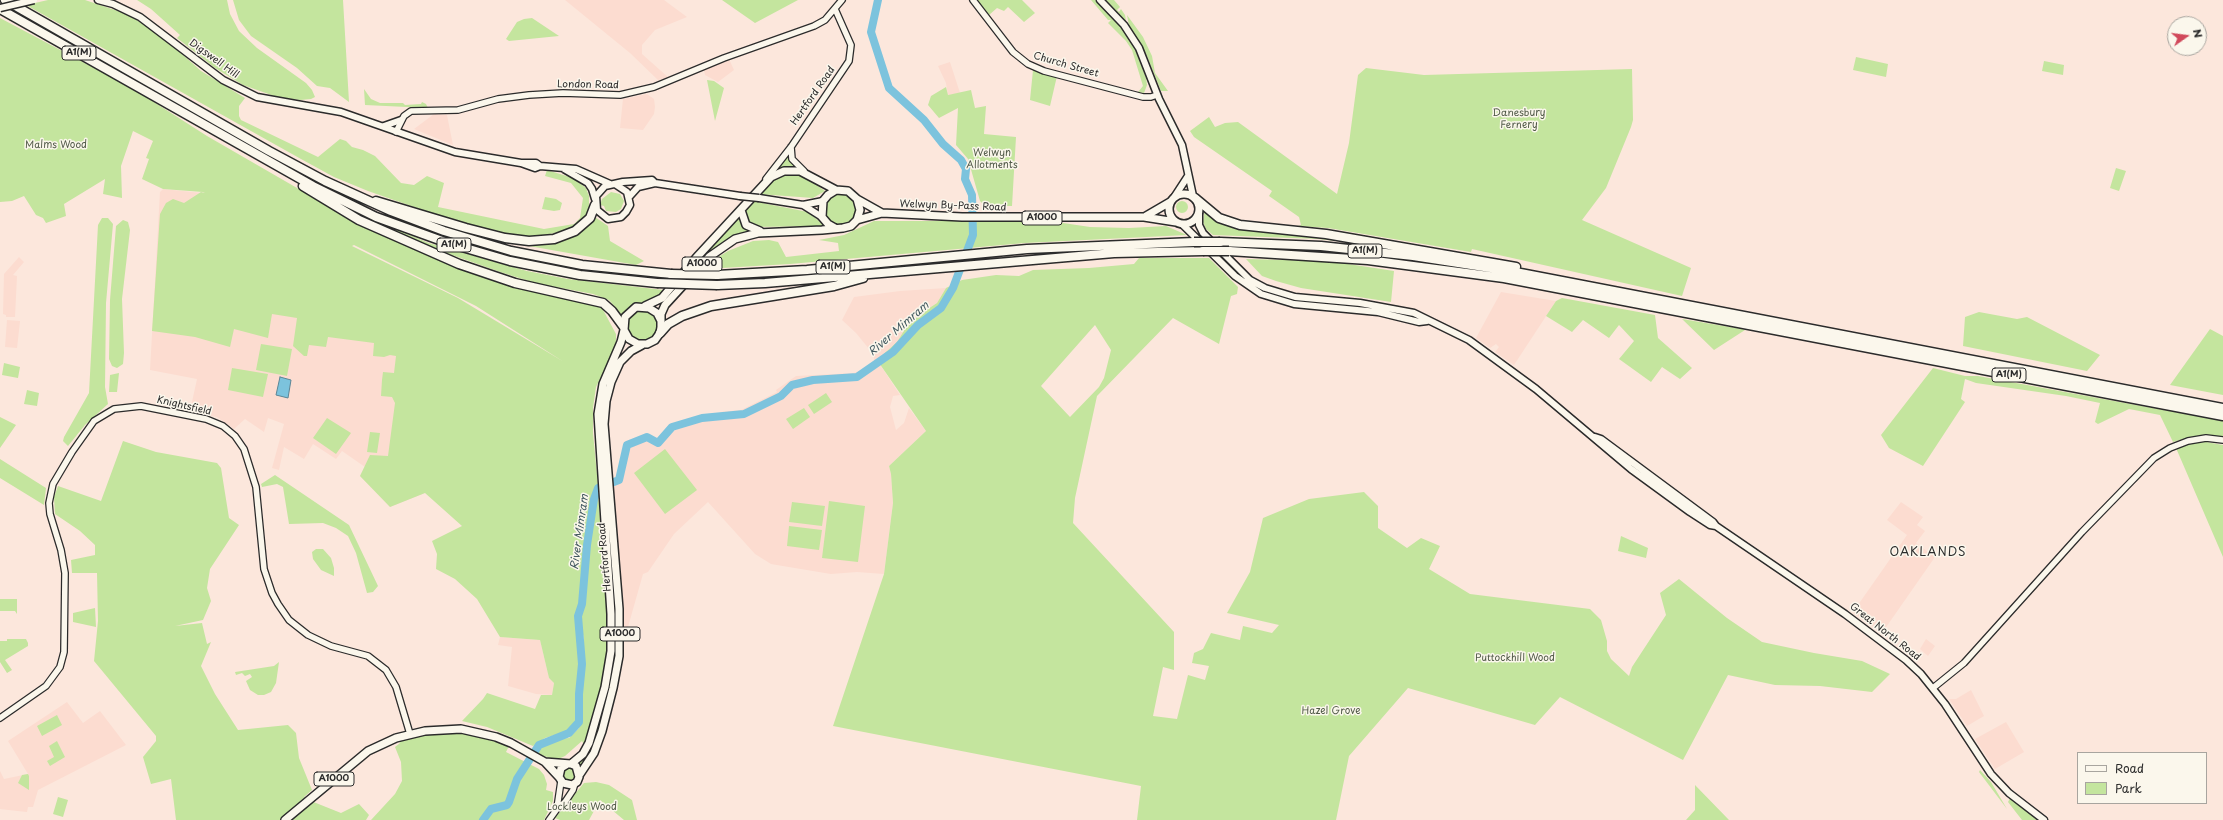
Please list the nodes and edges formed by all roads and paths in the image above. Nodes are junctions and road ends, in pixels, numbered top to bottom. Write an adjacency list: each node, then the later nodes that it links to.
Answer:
1 (5, 0): 24 (highway, A1(M))
2 (34, 0): 7 (main road, bridge)
3 (98, 0): 13 (main road, Digswell Hill)
4 (842, 0): 8 (street, London Road)
5 (973, 0): 11 (street, Church Street)
6 (1100, 0): 11 (main road)
7 (0, 9): 16 (highway, A1(M))
8 (835, 9): 9 (street, London Road); 10 (street)
9 (830, 15): 10 (street); 12 (street, London Road)
10 (840, 17): 15 (street, Hertford Road)
11 (1157, 95): 19 (main road)
12 (401, 120): 13 (main road); 14 (street)
13 (384, 126): 14 (main road, Digswell Hill)
14 (396, 132): 17 (main road, Digswell Hill)
15 (791, 147): 18 (street); 20 (street, Hertford Road)
16 (266, 160): 41 (highway, A1(M), bridge); 47 (highway, A1(M))
17 (564, 169): 22 (main road); 30 (main road)
18 (805, 172): 20 (main road, A1000); 23 (main road, A1000)
19 (1188, 176): 26 (main road); 28 (main road)
20 (766, 180): 32 (main road, A1000)
21 (655, 183): 22 (main road); 25 (main road); 31 (main road, bridge)
22 (612, 184): 25 (main road); 30 (main road)
23 (836, 190): 27 (main road); 29 (main road)
24 (356, 196): 30 (highway, A1(M)); 42 (highway, A1(M), bridge)
25 (629, 197): 30 (main road)
26 (1194, 197): 28 (main road); 33 (main road); 42 (highway)
27 (857, 199): 34 (main road, Welwyn By-Pass Road / A1000); 37 (main road)
28 (1172, 199): 36 (main road, Welwyn By-Pass Road / A1000); 38 (main road)
29 (823, 201): 31 (main road); 35 (main road)
30 (595, 203)
31 (803, 205): 35 (main road)
32 (741, 210): 40 (main road, A1000); 43 (main road, A1000)
33 (1199, 212): 38 (main road); 46 (main road, Great North Road)
34 (882, 214): 36 (main road, Welwyn By-Pass Road / A1000); 37 (main road, Welwyn By-Pass Road / A1000)
35 (822, 216): 39 (main road)
36 (1144, 217): 38 (main road, Welwyn By-Pass Road / A1000)
37 (856, 220): 39 (main road)
38 (1179, 223): 46 (main road)
39 (835, 228): 40 (main road, A1000)
40 (765, 232): 45 (main road, A1000)
41 (885, 272): 44 (highway, A1(M), bridge); 48 (highway)
42 (1571, 283): 44 (highway, A1(M))
43 (645, 306): 45 (main road); 47 (main road)
44 (1741, 319): 50 (highway, A1(M)); 51 (highway, A1(M))
45 (661, 321): 48 (main road)
46 (1427, 321): 55 (main road, Great North Road)
47 (623, 328): 49 (main road); 53 (main road, Hertford Road / A1000)
48 (660, 333): 49 (main road)
49 (643, 345): 53 (main road, Hertford Road / A1000)
50 (2223, 408)
51 (2223, 416)
52 (2223, 440): 55 (street)
53 (605, 479): 54 (main road, Hertford Road / A1000)
54 (606, 489): 59 (main road, Hertford Road / A1000); 60 (main road, Hertford Road / A1000)
55 (1933, 688): 66 (main road, Great North Road)
56 (0, 718): 57 (street, Knightsfield)
57 (410, 734): 58 (main road, A1000); 64 (main road, A1000)
58 (542, 761): 59 (main road, A1000); 61 (main road, A1000)
59 (568, 764): 60 (main road); 61 (main road)
60 (580, 774): 62 (main road)
61 (560, 779): 62 (main road); 63 (street)
62 (575, 783): 63 (street)
63 (557, 809): 65 (street)
64 (285, 820)
65 (550, 820)
66 (2044, 820)

